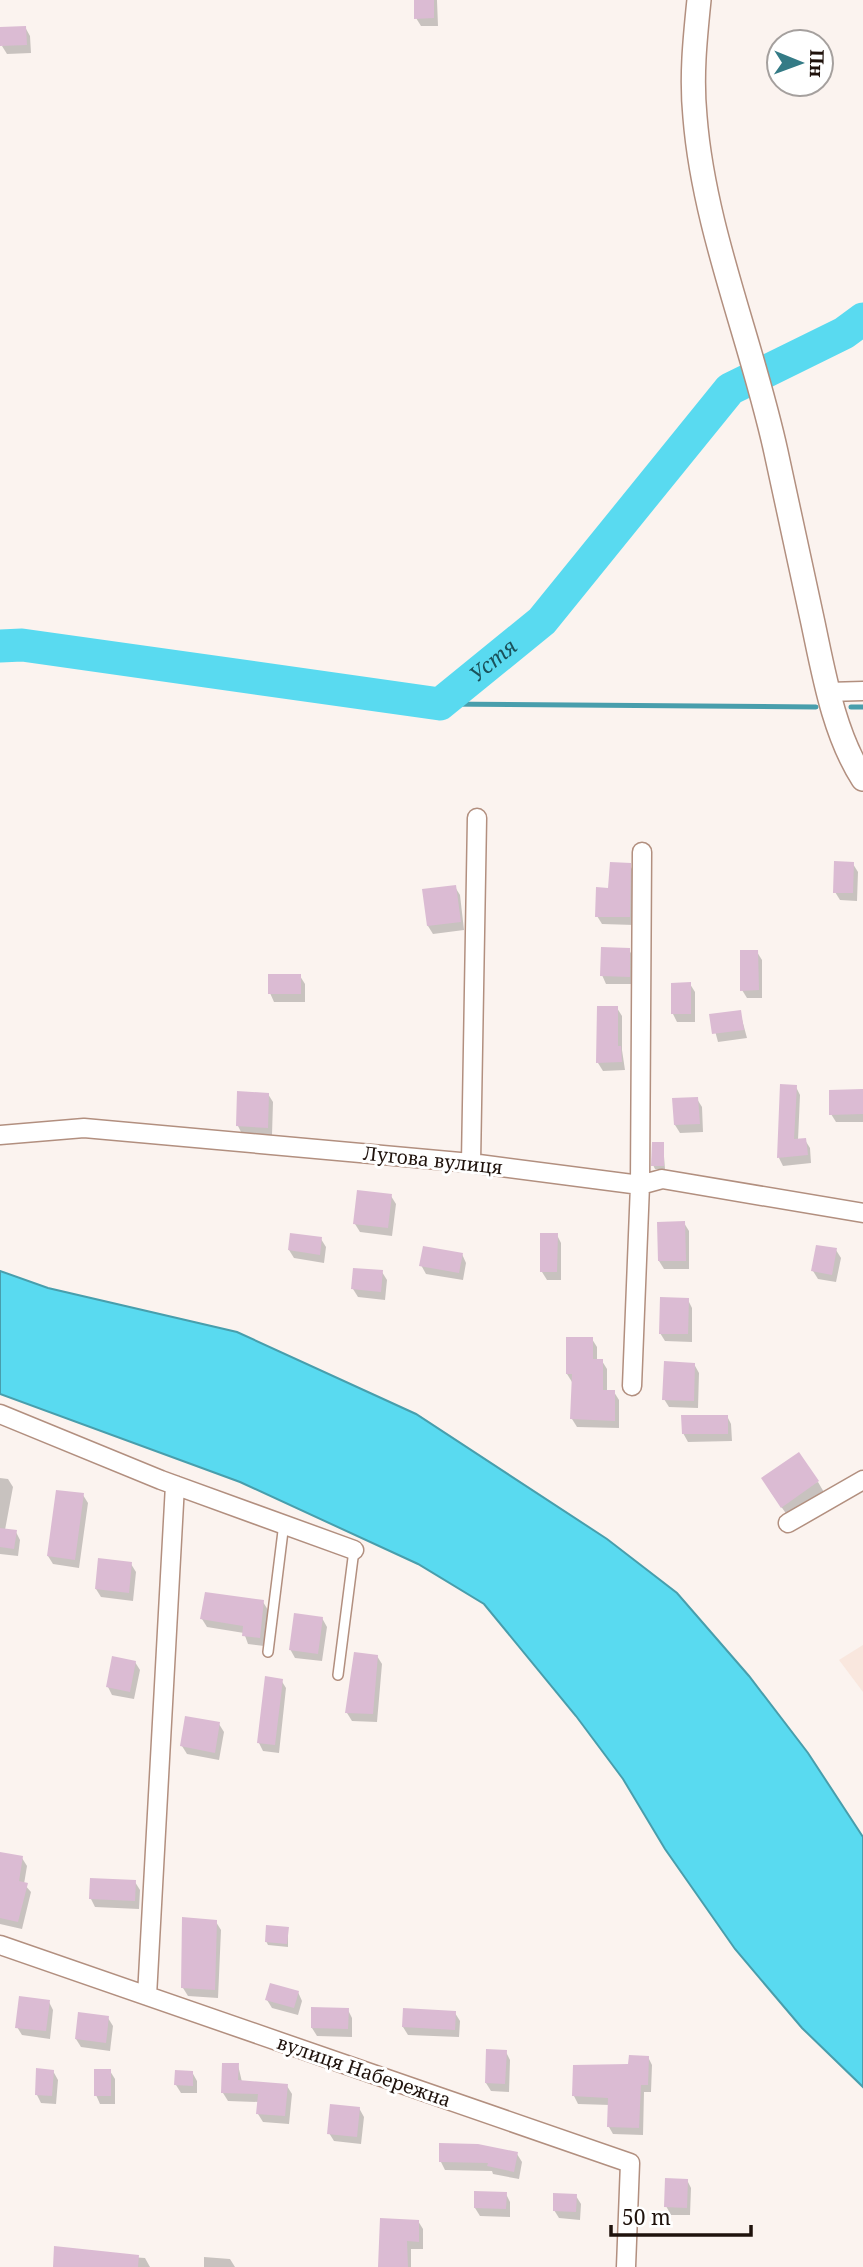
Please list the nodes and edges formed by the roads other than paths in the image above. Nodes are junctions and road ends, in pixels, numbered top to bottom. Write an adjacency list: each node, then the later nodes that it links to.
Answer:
1 (699, 0): 3 (street)
2 (863, 691): 3 (street)
3 (828, 692): 4 (street)
4 (863, 779)
5 (477, 818): 8 (street)
6 (642, 852): 9 (street)
7 (0, 1135): 8 (street, Лугова вулиця)
8 (471, 1163): 9 (street, Лугова вулиця)
9 (640, 1185): 10 (street, Лугова вулиця); 11 (street)
10 (863, 1213)
11 (632, 1386)
12 (0, 1414): 14 (street)
13 (863, 1480): 16 (street)
14 (175, 1485): 15 (street); 21 (street)
15 (284, 1523): 17 (street); 18 (lane)
16 (788, 1523)
17 (354, 1550): 19 (lane)
18 (268, 1652)
19 (338, 1675)
20 (0, 1945): 21 (street, вулиця Набережна)
21 (147, 1996): 22 (street, вулиця Набережна)
22 (626, 2267)

